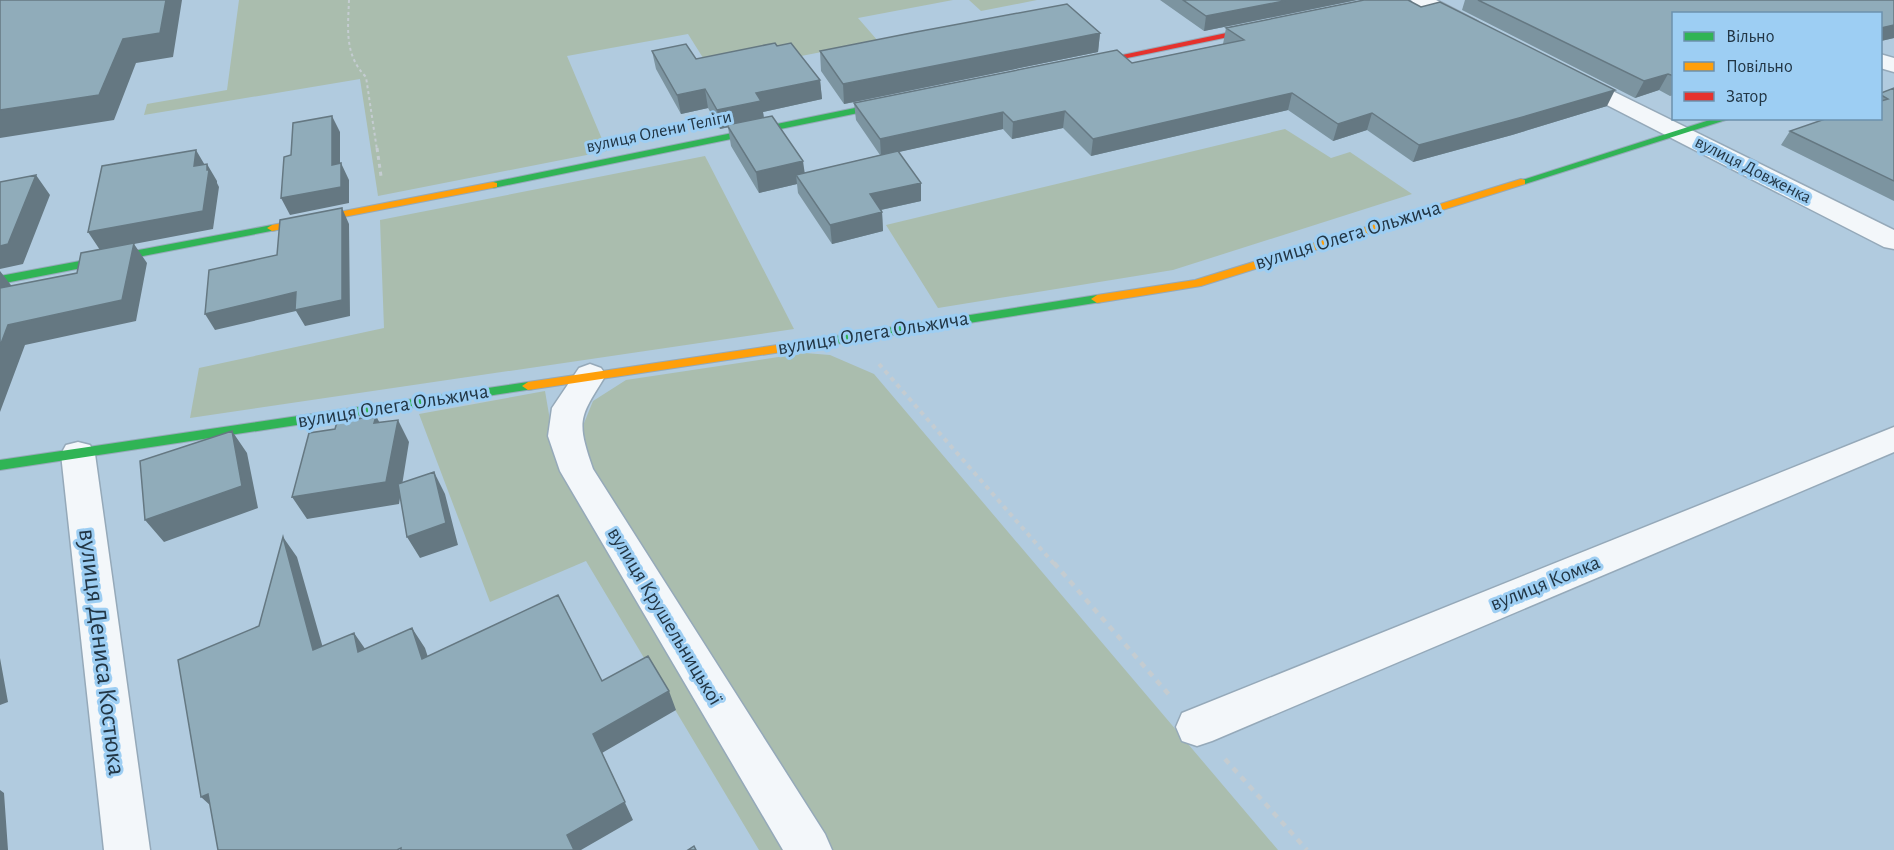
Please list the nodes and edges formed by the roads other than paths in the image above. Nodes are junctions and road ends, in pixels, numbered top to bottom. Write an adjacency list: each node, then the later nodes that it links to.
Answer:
1 (1421, 0): 3 (street)
2 (1277, 24): 4 (street)
3 (1493, 37)
4 (1066, 68)
5 (1554, 69): 8 (street, вулиця Довженка)
6 (913, 99): 10 (street, вулиця Олени Теліги)
7 (1721, 120): 8 (street, вулиця Олега Ольжича)
8 (1678, 132): 9 (street, вулиця Довженка); 11 (street, вулиця Олега Ольжича)
9 (1894, 241)
10 (0, 280)
11 (590, 375): 13 (street, вулиця Олега Ольжича); 17 (street, вулиця Крушельницької)
12 (1894, 440): 15 (street, вулиця Комка)
13 (78, 454): 14 (street, вулиця Олега Ольжича); 16 (street, вулиця Дениса Костюка)
14 (0, 465)
15 (1197, 727)
16 (127, 850)
17 (809, 850)

